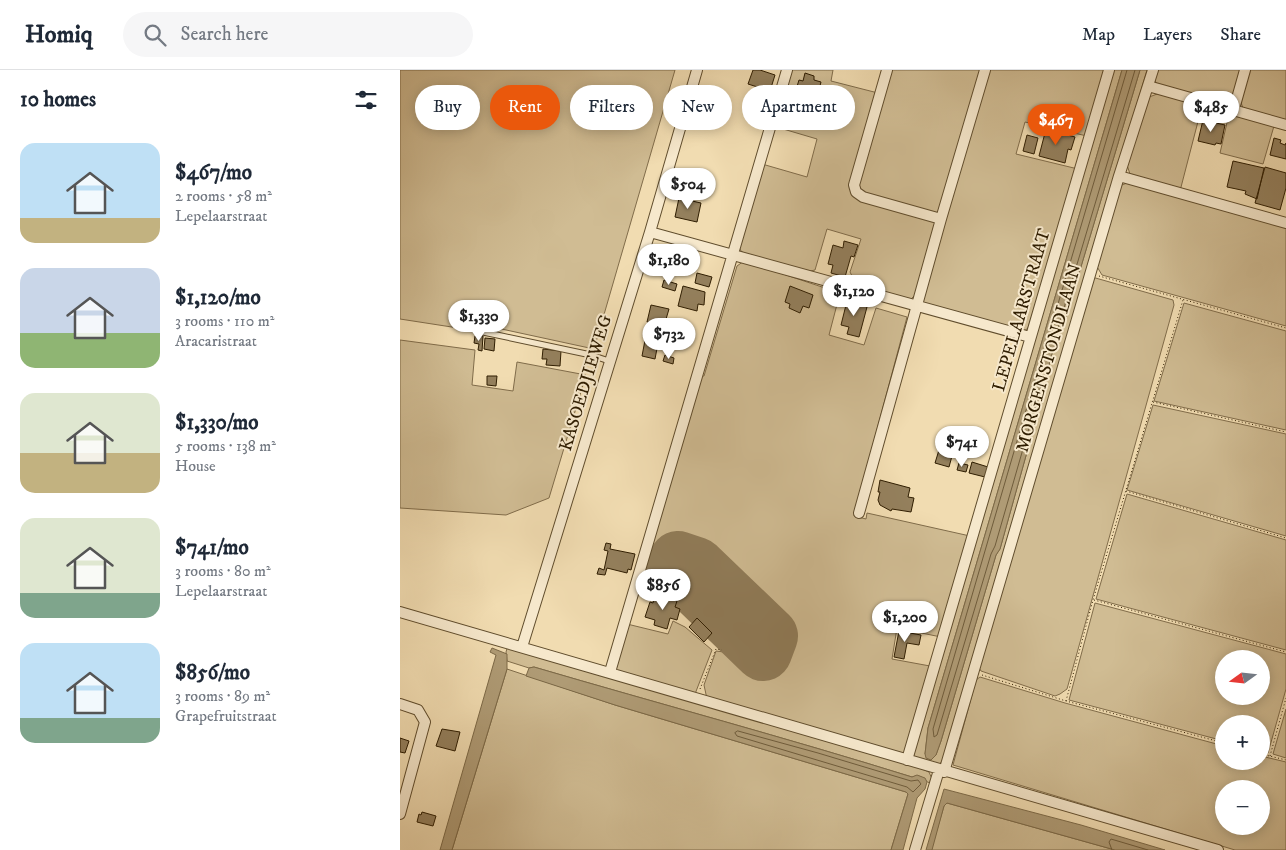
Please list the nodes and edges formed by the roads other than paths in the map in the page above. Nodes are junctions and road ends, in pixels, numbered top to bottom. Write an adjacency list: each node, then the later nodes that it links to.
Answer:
1 (697, 70): 14 (street, KASOEDJIEWEG)
2 (787, 70): 15 (street)
3 (886, 70): 12 (street)
4 (985, 70): 12 (street)
5 (1109, 70): 18 (street, LEPELAARSTRAAT)
6 (1153, 70): 8 (street, MORGENSTONDLAAN)
7 (1245, 70): 9 (street)
8 (1148, 86): 9 (street); 11 (street, MORGENSTONDLAAN)
9 (1234, 110): 10 (street)
10 (1286, 125)
11 (1119, 176): 13 (street); 26 (street, MORGENSTONDLAAN)
12 (940, 219): 16 (street)
13 (1286, 223)
14 (650, 232): 15 (street); 19 (street, KASOEDJIEWEG)
15 (733, 255): 16 (street); 23 (street)
16 (916, 307): 18 (street); 20 (street)
17 (483, 332): 19 (lane)
18 (1030, 337): 25 (street, LEPELAARSTRAAT)
19 (610, 362): 22 (street, KASOEDJIEWEG)
20 (859, 513)
21 (400, 612): 22 (street)
22 (522, 647): 23 (street)
23 (610, 672): 25 (street)
24 (400, 704): 27 (street)
25 (907, 760): 26 (street)
26 (942, 771): 28 (street, MORGENSTONDLAAN); 29 (street)
27 (400, 814)
28 (915, 850)
29 (1218, 850)

